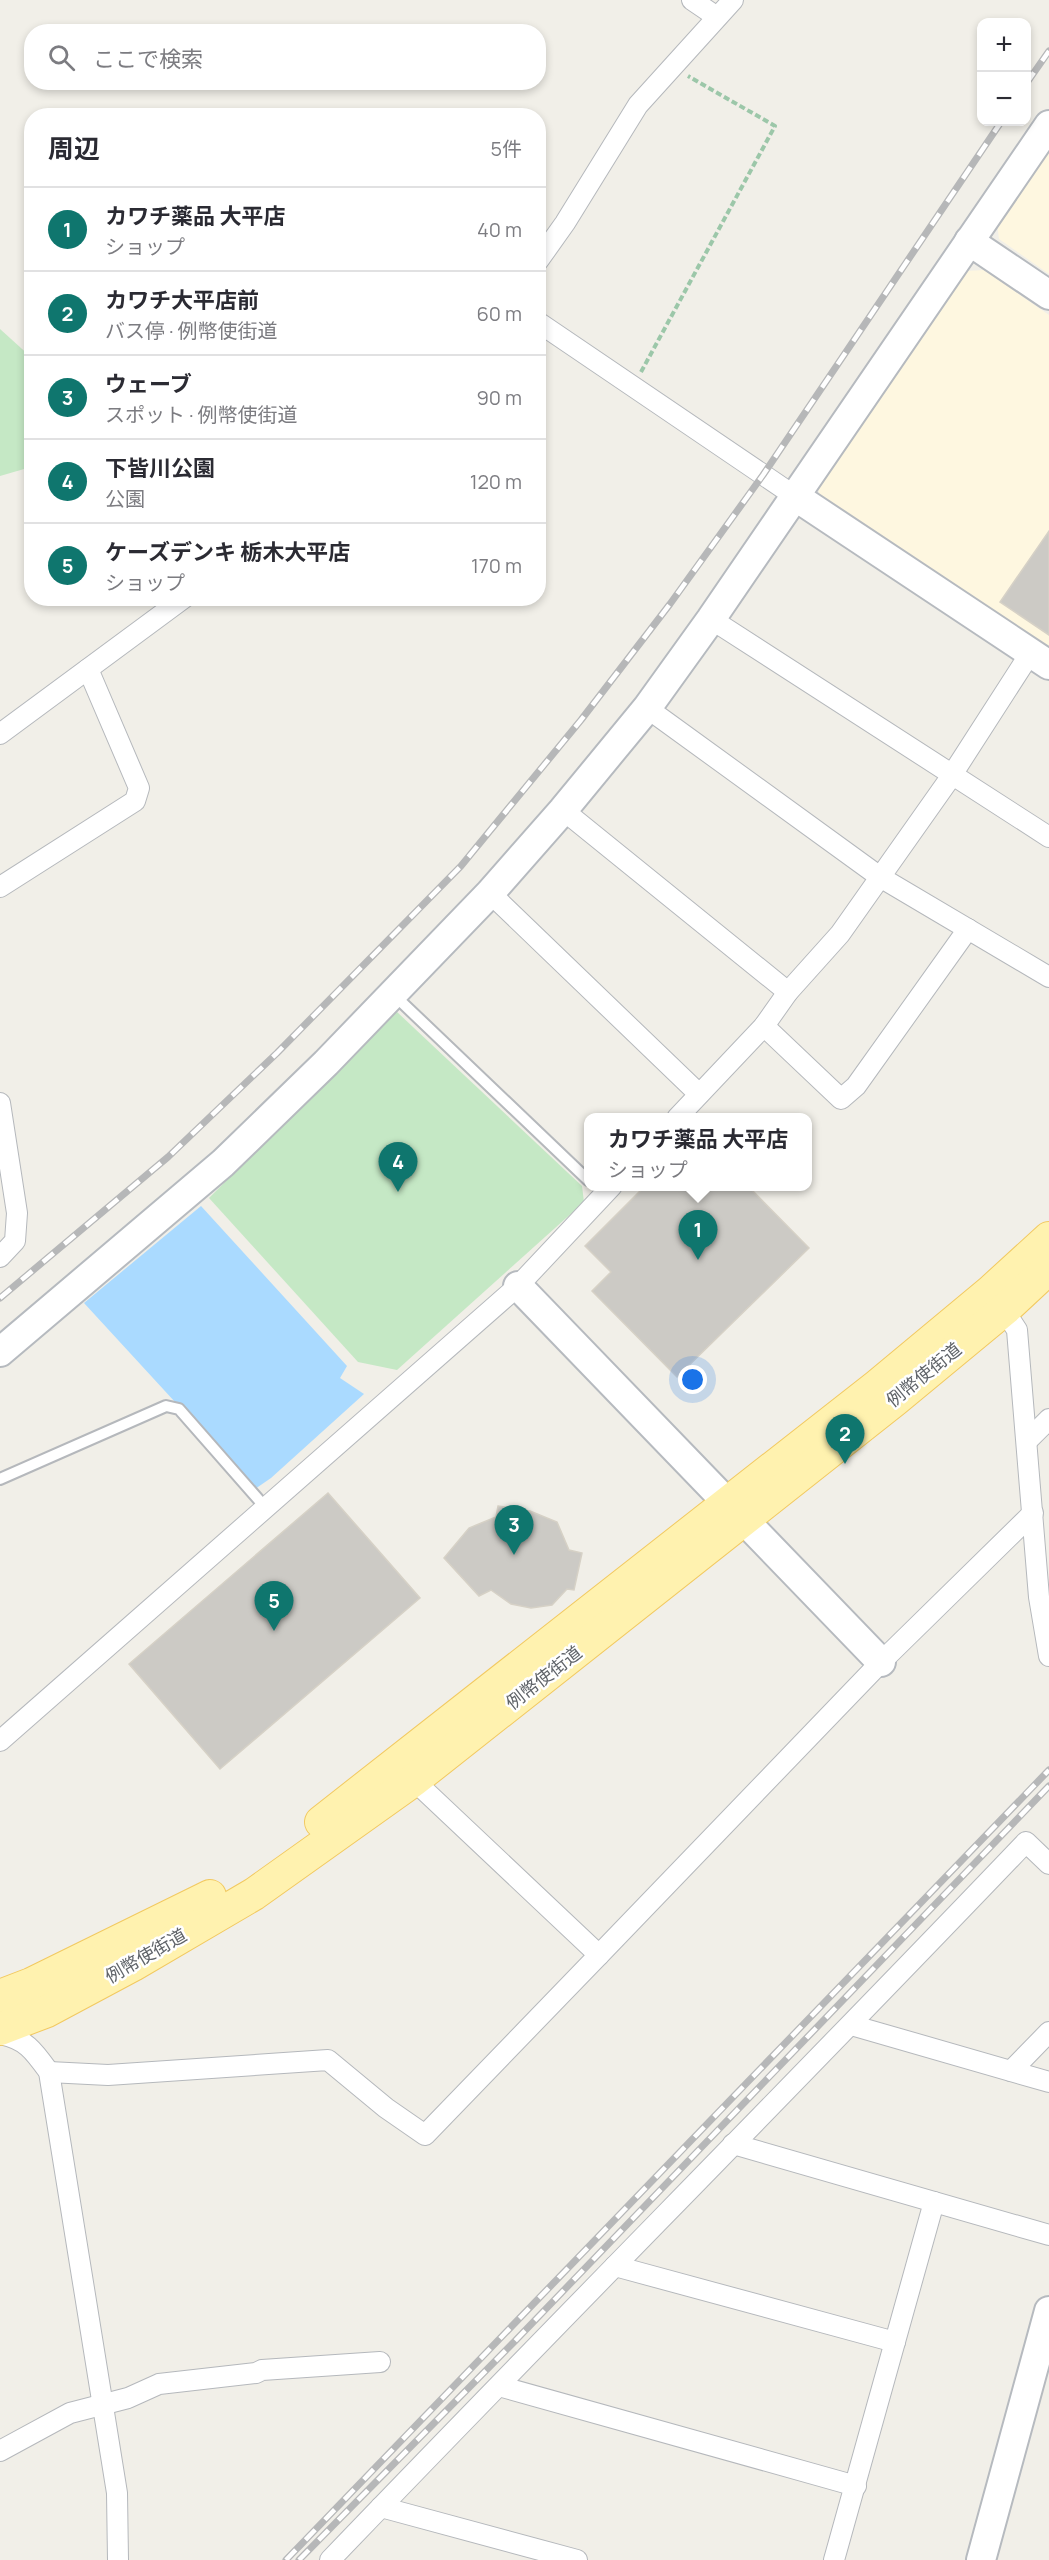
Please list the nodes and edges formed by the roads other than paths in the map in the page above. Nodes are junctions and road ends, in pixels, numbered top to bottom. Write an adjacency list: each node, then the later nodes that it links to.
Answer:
1 (692, 0): 3 (street)
2 (733, 0): 3 (street)
3 (717, 17): 6 (street)
4 (1049, 125): 5 (street)
5 (969, 241): 7 (street); 9 (street)
6 (546, 250)
7 (1049, 295)
8 (546, 327): 9 (street)
9 (796, 497): 11 (street); 12 (street)
10 (173, 606): 13 (street)
11 (711, 619): 14 (street); 16 (street)
12 (1040, 659): 16 (street)
13 (88, 669): 15 (street); 20 (street)
14 (647, 708): 17 (street); 19 (street)
15 (0, 735)
16 (951, 776): 18 (street); 19 (street)
17 (563, 810): 21 (street); 25 (street)
18 (1049, 837)
19 (880, 877): 22 (street); 25 (street)
20 (0, 887)
21 (490, 894): 24 (street); 27 (street)
22 (968, 929): 23 (street); 26 (street)
23 (1049, 977)
24 (393, 993): 30 (lane); 37 (street)
25 (788, 993): 26 (street)
26 (764, 1026): 27 (street)
27 (699, 1094): 29 (street)
28 (0, 1103): 33 (street)
29 (682, 1113)
30 (584, 1176)
31 (602, 1191): 35 (street)
32 (1049, 1238): 36 (main road, 例幣使街道)
33 (0, 1257)
34 (1049, 1268): 36 (main road, 例幣使街道)
35 (518, 1286): 41 (street); 42 (street)
36 (998, 1300): 39 (street); 42 (main road, 例幣使街道)
37 (0, 1352)
38 (1049, 1419): 39 (street)
39 (1028, 1440): 43 (street)
40 (0, 1479): 41 (lane)
41 (265, 1507): 47 (street)
42 (735, 1512): 46 (street); 48 (main road, 例幣使街道)
43 (1033, 1513): 44 (street); 46 (street)
44 (1044, 1592): 45 (street)
45 (1049, 1656)
46 (881, 1662): 50 (street)
47 (0, 1741)
48 (406, 1772): 50 (street); 51 (main road, 例幣使街道); 53 (main road, 例幣使街道)
49 (1049, 1863): 52 (street)
50 (599, 1955): 57 (street)
51 (0, 1996)
52 (851, 2025): 56 (street); 59 (street)
53 (0, 2029)
54 (1049, 2032): 56 (street)
55 (0, 2034): 57 (street)
56 (1011, 2071): 58 (street)
57 (49, 2072): 67 (street)
58 (1049, 2082)
59 (733, 2144): 60 (street); 62 (street)
60 (934, 2202): 61 (street); 64 (street)
61 (1049, 2235)
62 (615, 2266): 64 (street); 66 (street)
63 (1049, 2311): 75 (street)
64 (895, 2342): 69 (street)
65 (380, 2362): 67 (street)
66 (499, 2386): 69 (street); 70 (street)
67 (101, 2405): 68 (street); 71 (street)
68 (0, 2451)
69 (856, 2486): 74 (street)
70 (381, 2507): 72 (street); 73 (street)
71 (118, 2560)
72 (330, 2560)
73 (577, 2560)
74 (834, 2560)
75 (981, 2560)

